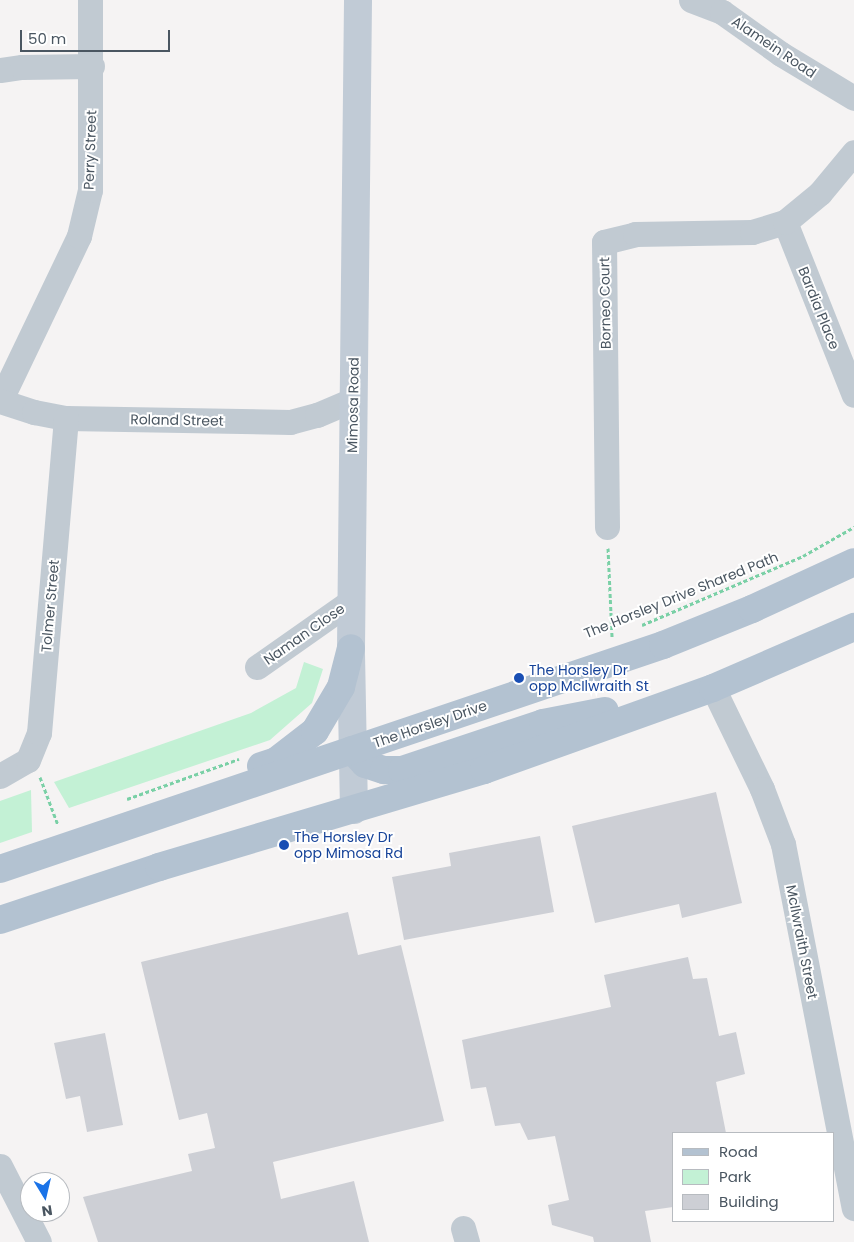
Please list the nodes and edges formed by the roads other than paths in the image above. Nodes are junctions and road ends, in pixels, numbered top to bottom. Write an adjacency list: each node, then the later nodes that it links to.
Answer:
1 (90, 0): 4 (street, Perry Street)
2 (358, 0): 10 (main road, Mimosa Road)
3 (691, 0): 6 (street, Alamein Road)
4 (92, 66): 5 (street); 11 (street, Perry Street)
5 (0, 70)
6 (854, 98)
7 (854, 152): 8 (street, Borneo Court)
8 (785, 222): 9 (street, Bardia Place); 13 (street, Borneo Court)
9 (854, 395)
10 (353, 400): 12 (street, Roland Street); 15 (main road, Mimosa Road)
11 (0, 401): 12 (street, Roland Street)
12 (66, 418): 21 (street, Tolmer Street)
13 (607, 527)
14 (854, 562): 20 (main road, The Horsley Drive)
15 (351, 601): 17 (main road, Mimosa Road); 18 (street, Naman Close)
16 (854, 627): 19 (main road)
17 (351, 648): 20 (main road, Mimosa Road); 23 (main road)
18 (257, 667)
19 (713, 688): 20 (main road); 22 (main road); 27 (street, McIlwraith Street)
20 (352, 750): 22 (main road, Mimosa Road); 23 (main road, The Horsley Drive)
21 (0, 776)
22 (354, 810): 25 (main road)
23 (104, 834): 24 (main road, The Horsley Drive)
24 (0, 869)
25 (0, 920)
26 (0, 1166): 28 (street)
27 (854, 1208)
28 (39, 1242)

